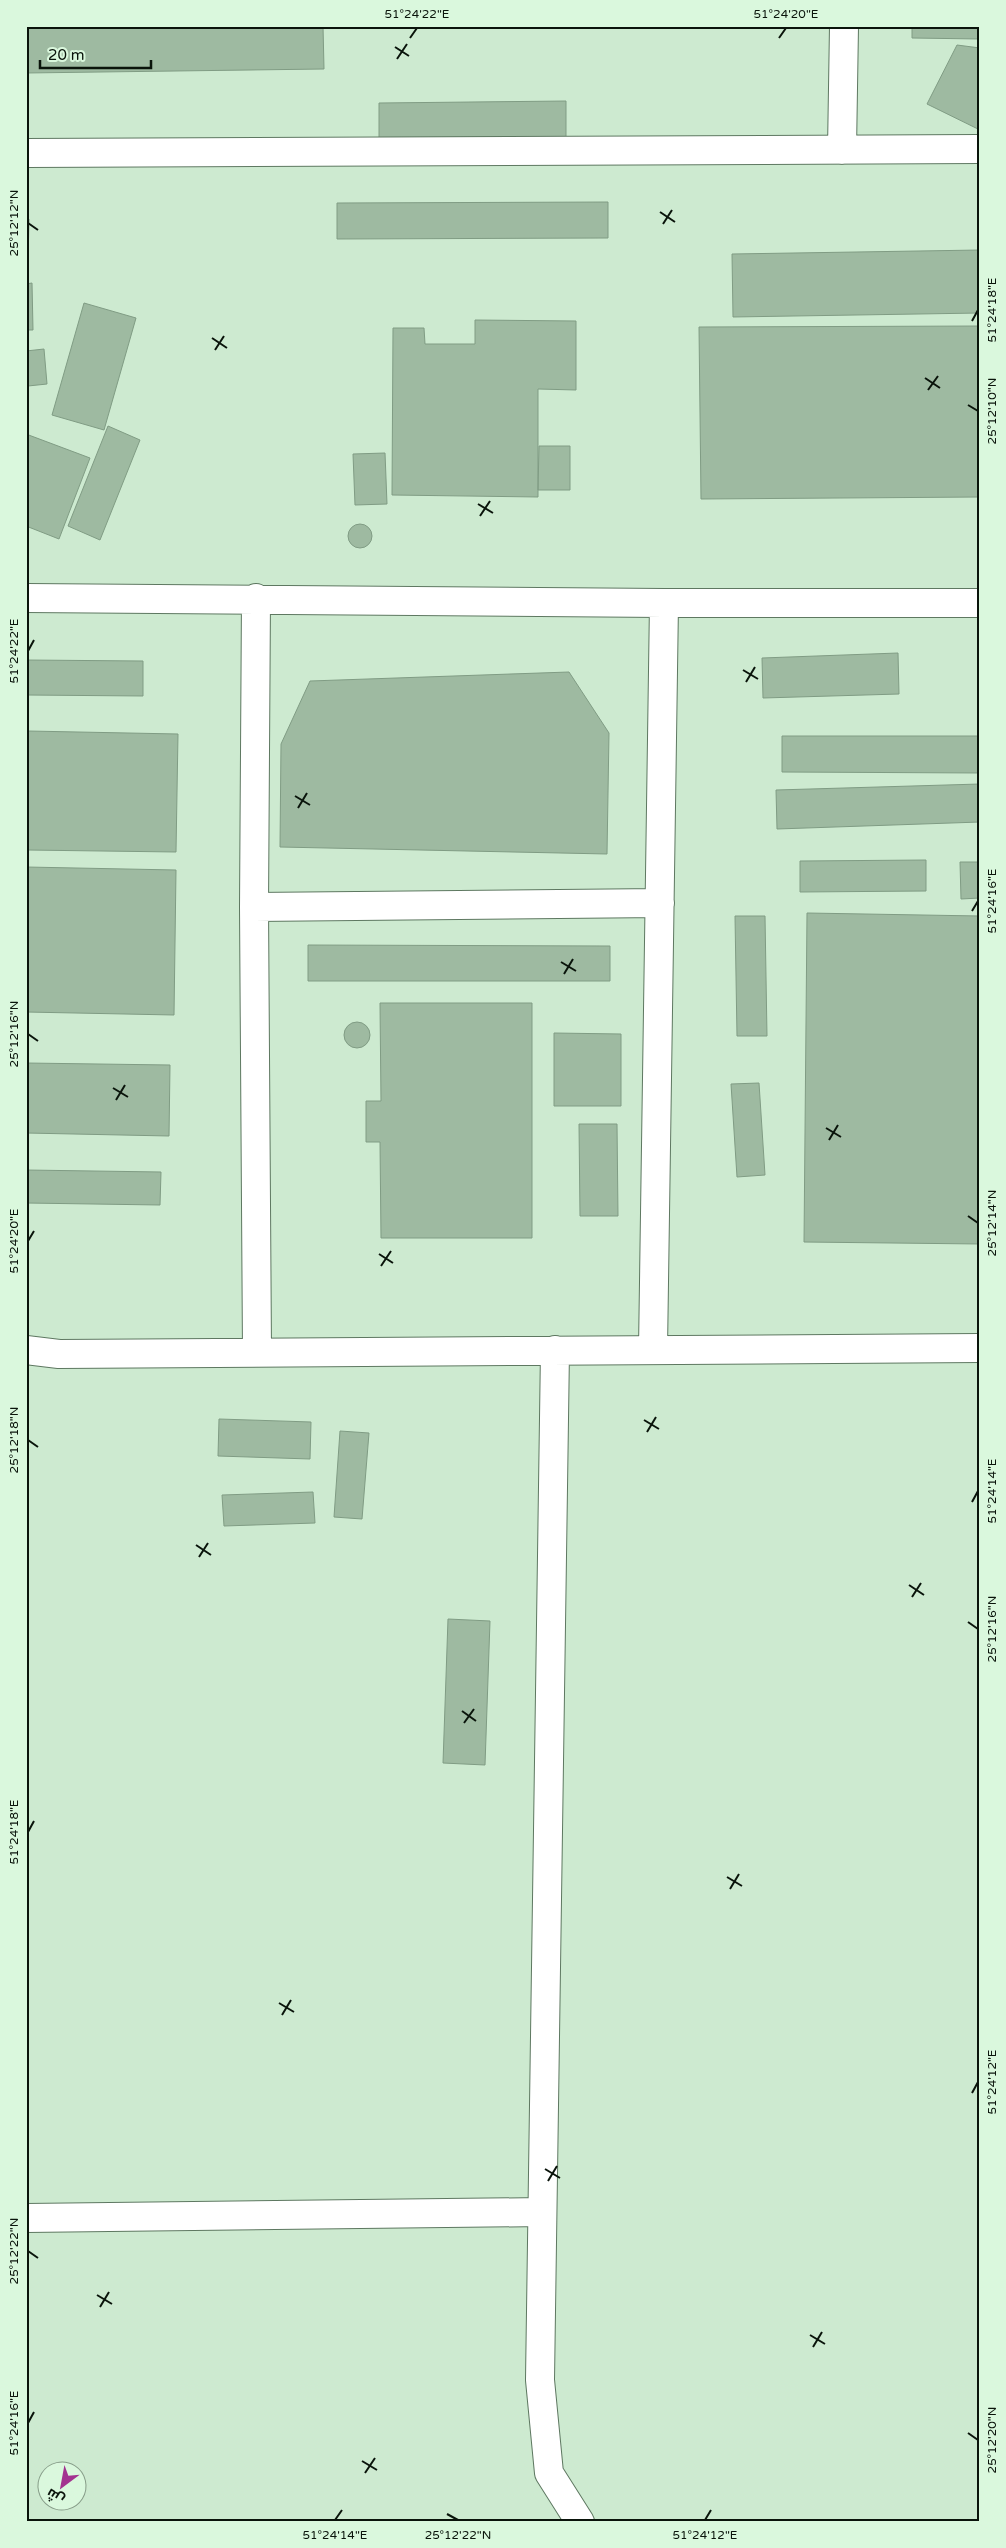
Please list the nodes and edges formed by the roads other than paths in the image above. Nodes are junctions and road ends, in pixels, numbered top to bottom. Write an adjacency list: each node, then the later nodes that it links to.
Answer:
1 (844, 26): 3 (street)
2 (980, 149): 3 (street)
3 (842, 150): 4 (street)
4 (26, 152)
5 (26, 598): 6 (street)
6 (256, 598): 7 (street); 10 (street)
7 (664, 603): 8 (street); 9 (street)
8 (980, 603)
9 (660, 903): 10 (street); 14 (street)
10 (254, 907): 15 (street)
11 (980, 1348): 14 (street)
12 (26, 1350): 15 (street)
13 (555, 1350): 14 (street); 15 (street); 16 (street)
14 (653, 1350)
15 (257, 1352)
16 (542, 2212): 17 (street); 18 (street)
17 (26, 2218)
18 (580, 2522)

